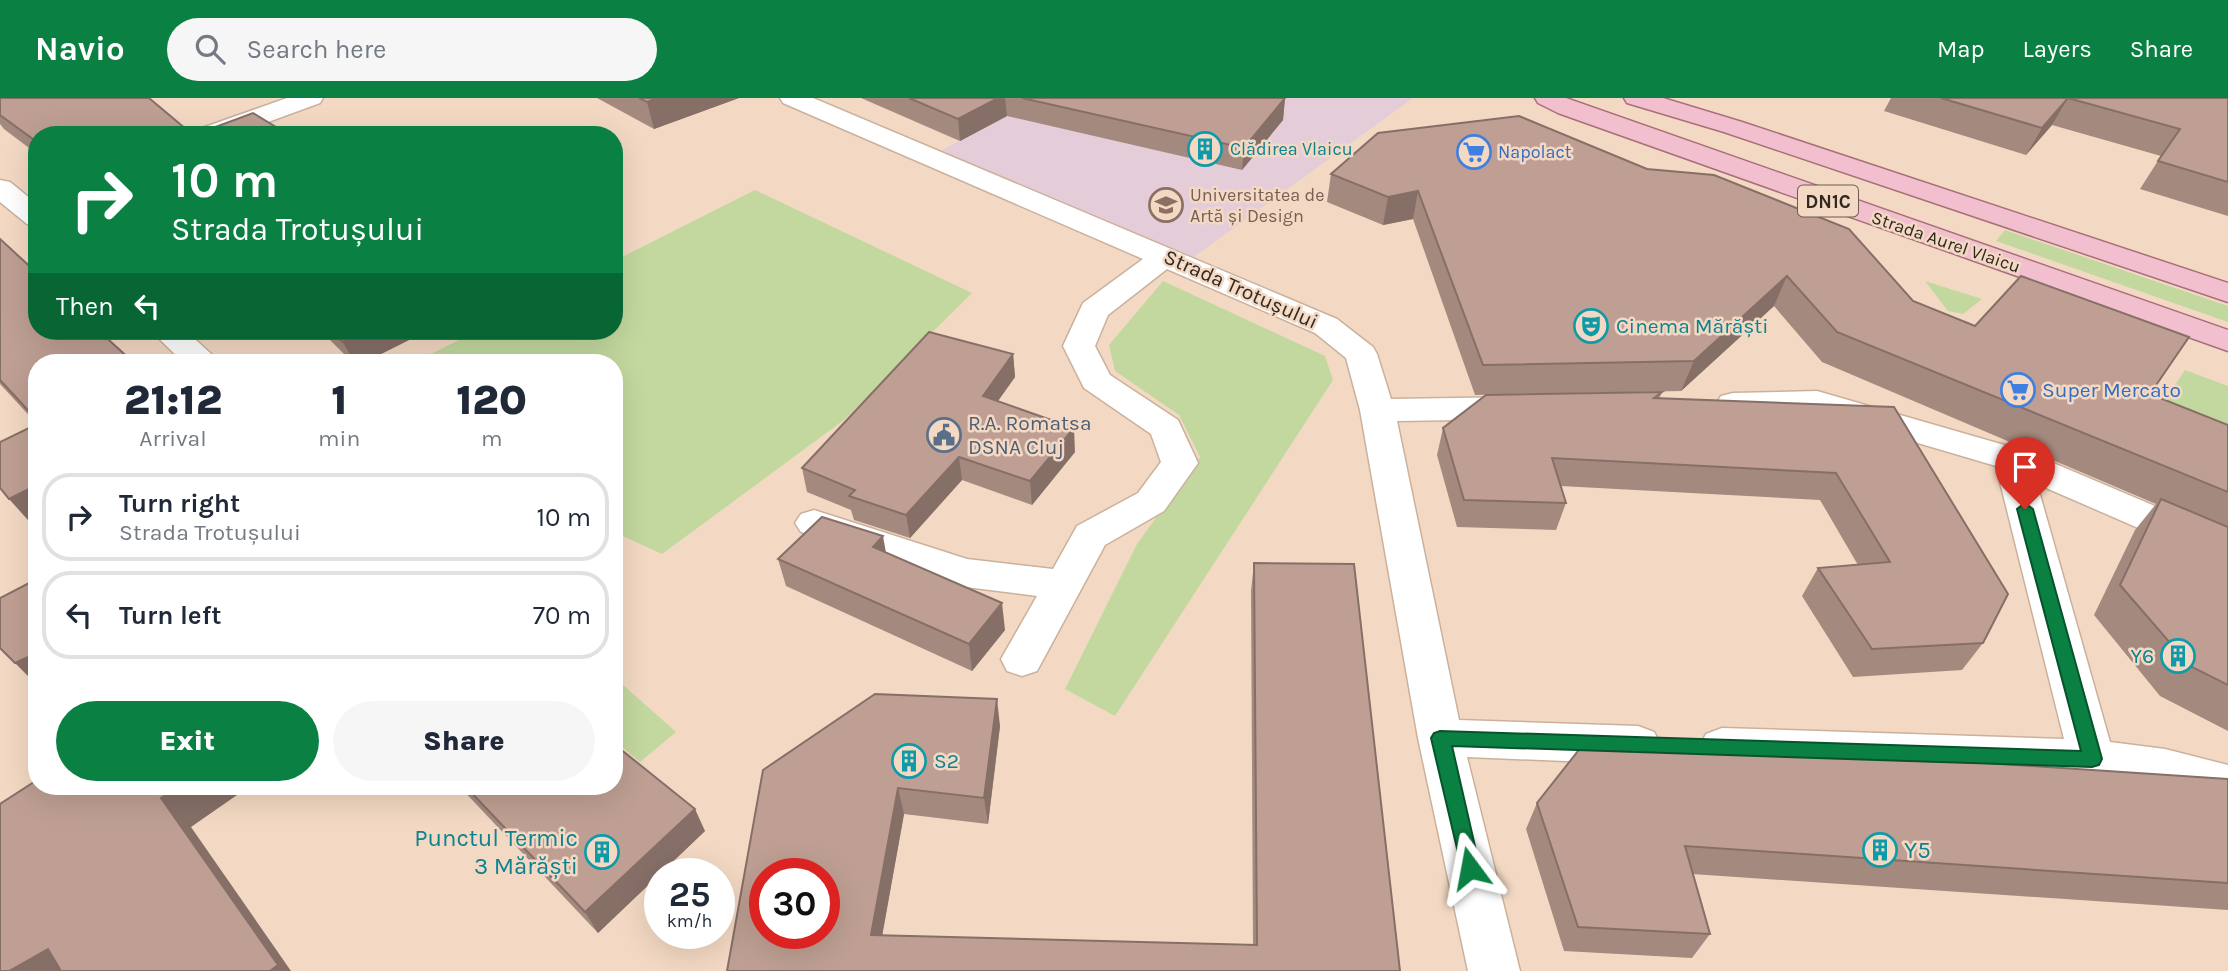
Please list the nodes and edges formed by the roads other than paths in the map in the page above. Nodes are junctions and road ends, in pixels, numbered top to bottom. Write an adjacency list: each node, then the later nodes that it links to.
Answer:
1 (311, 98): 6 (street)
2 (792, 98): 9 (street, Strada Trotușului)
3 (1532, 98): 5 (main road, Strada Aurel Vlaicu)
4 (1647, 99): 10 (main road, Strada Aurel Vlaicu / DN1C)
5 (1557, 103): 12 (main road, Strada Aurel Vlaicu / DN1C)
6 (261, 116): 7 (street); 8 (street)
7 (233, 126)
8 (276, 126)
9 (1166, 256): 16 (street, Strada Trotușului); 20 (street)
10 (2228, 293)
11 (177, 340): 13 (street)
12 (2228, 341)
13 (194, 354)
14 (1699, 405): 17 (street)
15 (1560, 407): 16 (street)
16 (1377, 410): 22 (street, Strada Trotușului)
17 (2012, 459): 19 (street); 23 (street)
18 (814, 523): 20 (street)
19 (2228, 553)
20 (1064, 585): 21 (street)
21 (1022, 659)
22 (1440, 738): 23 (street); 25 (street, Strada Trotușului)
23 (2092, 759): 24 (street)
24 (2228, 785)
25 (1494, 971)

